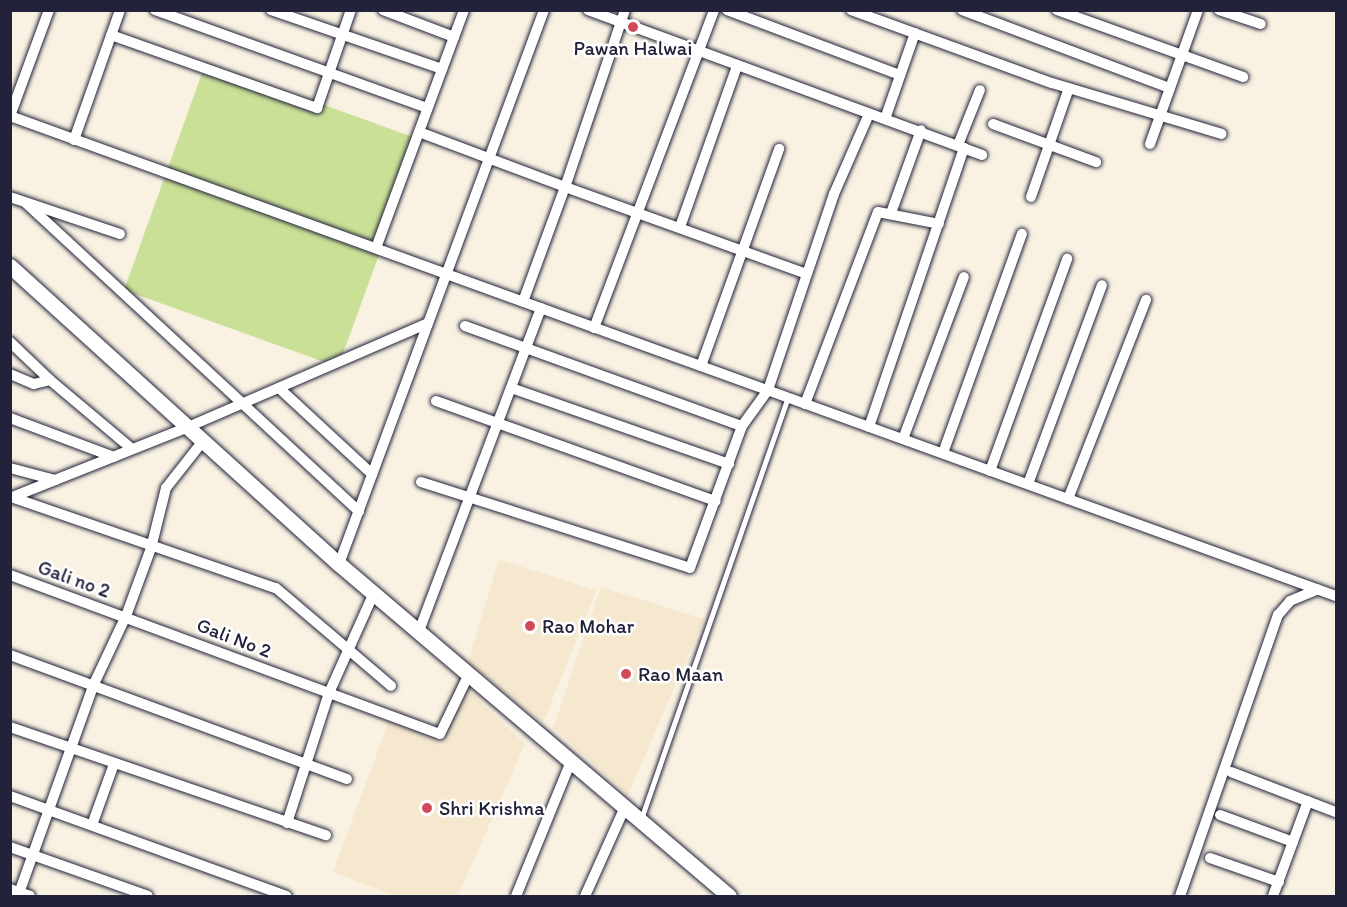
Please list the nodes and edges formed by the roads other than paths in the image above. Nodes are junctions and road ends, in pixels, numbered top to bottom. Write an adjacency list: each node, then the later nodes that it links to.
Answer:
1 (49, 10): 37 (street)
2 (120, 10): 21 (street)
3 (154, 10): 28 (street)
4 (271, 10): 22 (street)
5 (351, 10): 22 (street)
6 (383, 10): 23 (street)
7 (464, 10): 23 (street)
8 (544, 10): 49 (street)
9 (588, 10): 19 (street)
10 (625, 10): 19 (street)
11 (714, 10): 24 (street)
12 (727, 10): 29 (street)
13 (851, 10): 20 (street)
14 (962, 10): 32 (street)
15 (1057, 10): 25 (street)
16 (1198, 10): 25 (street)
17 (1219, 10): 18 (street)
18 (1261, 24)
19 (620, 25): 24 (street); 51 (street)
20 (915, 33): 29 (street); 31 (street)
21 (111, 35): 28 (street); 43 (street)
22 (341, 37): 27 (street); 28 (street)
23 (454, 37): 27 (street)
24 (697, 54): 26 (street); 55 (street)
25 (1182, 55): 30 (street); 32 (street)
26 (737, 66): 35 (street); 58 (street)
27 (442, 69): 34 (street)
28 (330, 73): 34 (street)
29 (900, 75): 38 (street)
30 (1244, 77)
31 (1069, 88): 36 (street); 45 (street)
32 (1170, 88): 36 (street)
33 (980, 90): 46 (street)
34 (427, 108): 41 (street)
35 (869, 114): 38 (street); 66 (street)
36 (1161, 115): 42 (street); 44 (street)
37 (10, 116): 43 (street)
38 (885, 119): 40 (street)
39 (993, 124): 45 (street)
40 (921, 130): 46 (street); 56 (street)
41 (419, 132): 49 (street); 61 (street)
42 (1222, 134)
43 (74, 140): 61 (street)
44 (1150, 144)
45 (1051, 145): 50 (street); 53 (street)
46 (961, 147): 48 (street); 57 (street)
47 (779, 149): 62 (street)
48 (982, 155)
49 (488, 157): 51 (street); 65 (street)
50 (1096, 162)
51 (565, 188): 55 (street); 70 (street)
52 (10, 197): 54 (street)
53 (1030, 197)
54 (26, 203): 59 (street); 85 (street)
55 (639, 211): 58 (street); 74 (street)
56 (891, 213): 57 (street); 86 (street)
57 (939, 224): 91 (street)
58 (680, 227): 62 (street)
59 (120, 234)
60 (1022, 234): 95 (street)
61 (376, 249): 65 (street)
62 (744, 250): 66 (street); 77 (street)
63 (1067, 259): 99 (street)
64 (10, 266): 90 (street)
65 (444, 273): 70 (street); 72 (street)
66 (806, 274): 82 (street)
67 (964, 277): 92 (street)
68 (1102, 285): 103 (street)
69 (1146, 300): 106 (street)
70 (523, 302): 71 (street)
71 (541, 308): 74 (street); 76 (street)
72 (426, 324): 80 (street); 100 (street)
73 (465, 326): 76 (street)
74 (594, 328): 77 (street)
75 (10, 342): 79 (street)
76 (526, 349): 81 (street); 89 (street)
77 (701, 366): 82 (street)
78 (10, 374): 79 (street)
79 (50, 381): 94 (street)
80 (279, 388): 85 (street); 100 (street)
81 (511, 388): 88 (street); 97 (street)
82 (768, 390): 83 (street); 89 (street)
83 (788, 398): 86 (street); 136 (lane)
84 (436, 401): 88 (street)
85 (240, 404): 90 (street); 108 (street)
86 (805, 404): 91 (street)
87 (10, 418): 96 (street)
88 (497, 424): 105 (street); 107 (street)
89 (742, 426): 97 (street)
90 (188, 427): 93 (street); 94 (street)
91 (869, 427): 92 (street)
92 (903, 439): 95 (street)
93 (203, 441): 109 (street); 110 (street)
94 (132, 449): 96 (street)
95 (943, 453): 99 (street)
96 (114, 457): 101 (street)
97 (729, 464): 107 (street)
98 (10, 468): 101 (street)
99 (990, 471): 103 (street)
100 (372, 474): 108 (street)
101 (56, 480): 104 (street)
102 (421, 482): 105 (street)
103 (1028, 484): 106 (street)
104 (11, 498): 109 (street)
105 (469, 499): 107 (street); 116 (street)
106 (1068, 499): 112 (street)
107 (716, 501)
108 (358, 510): 110 (street)
109 (151, 548): 115 (street); 117 (street)
110 (339, 564): 113 (street)
111 (10, 575): 115 (street, Gali no 2)
112 (1318, 589): 114 (street); 151 (street)
113 (374, 593): 116 (street); 117 (street)
114 (1336, 596)
115 (126, 616): 120 (street); 122 (street, Gali No 2)
116 (419, 631): 119 (street)
117 (347, 650): 121 (street); 122 (street)
118 (10, 655): 120 (street)
119 (469, 674): 122 (street, Gali No 2); 125 (street)
120 (93, 686): 124 (street); 127 (street)
121 (391, 686)
122 (329, 693): 127 (street)
123 (10, 727): 124 (street)
124 (71, 749): 126 (street); 133 (street)
125 (571, 761): 132 (street); 148 (street)
126 (114, 764): 137 (street); 138 (street)
127 (307, 765): 129 (street); 137 (street)
128 (1231, 772): 131 (street)
129 (347, 778)
130 (10, 796): 133 (street)
131 (1308, 801): 134 (street); 140 (street)
132 (625, 807): 136 (street); 149 (street)
133 (49, 810): 138 (street); 142 (street)
134 (1336, 812)
135 (1220, 815): 140 (street)
136 (640, 820): 150 (street)
137 (287, 823): 139 (street)
138 (92, 825): 147 (street)
139 (326, 835)
140 (1293, 842): 144 (street)
141 (10, 847): 142 (street)
142 (33, 856): 145 (street); 146 (street)
143 (1210, 858): 144 (street)
144 (1279, 882): 152 (street)
145 (20, 894)
146 (148, 897)
147 (287, 897)
148 (516, 897)
149 (585, 897)
150 (729, 897)
151 (1180, 897)
152 (1274, 897)

